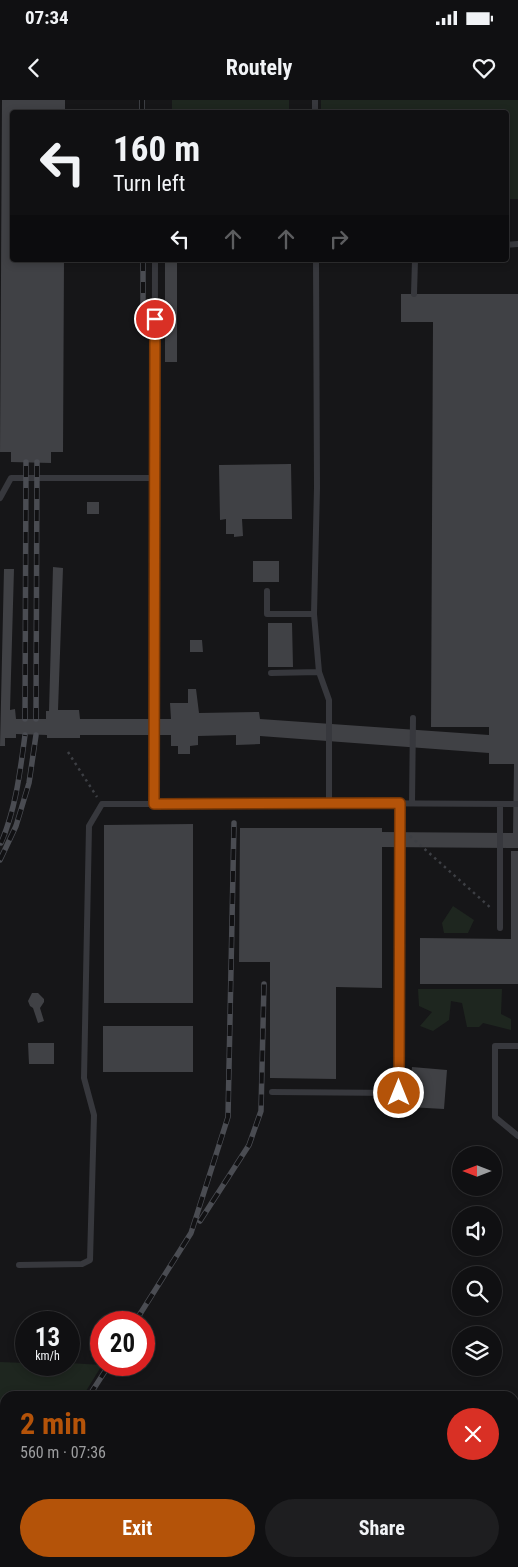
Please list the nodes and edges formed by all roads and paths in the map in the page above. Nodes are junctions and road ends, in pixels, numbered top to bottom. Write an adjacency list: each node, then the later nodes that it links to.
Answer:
1 (155, 262): 5 (lane)
2 (316, 262): 8 (lane)
3 (414, 262): 4 (lane)
4 (414, 294)
5 (155, 478): 6 (lane); 17 (lane)
6 (0, 498)
7 (267, 591): 8 (lane)
8 (314, 614): 9 (lane)
9 (319, 672): 10 (lane); 13 (lane)
10 (271, 673)
11 (413, 718): 15 (lane)
12 (68, 752): 16 (path)
13 (328, 803): 14 (lane); 17 (lane)
14 (400, 803): 15 (lane); 20 (lane)
15 (412, 803): 18 (lane)
16 (102, 804): 17 (lane); 26 (lane)
17 (154, 804)
18 (500, 804): 19 (lane); 21 (lane)
19 (518, 804)
20 (400, 828): 21 (path); 24 (lane)
21 (500, 917): 22 (lane)
22 (500, 928)
23 (518, 1046): 25 (lane)
24 (272, 1092)
25 (518, 1136)
26 (19, 1265)

